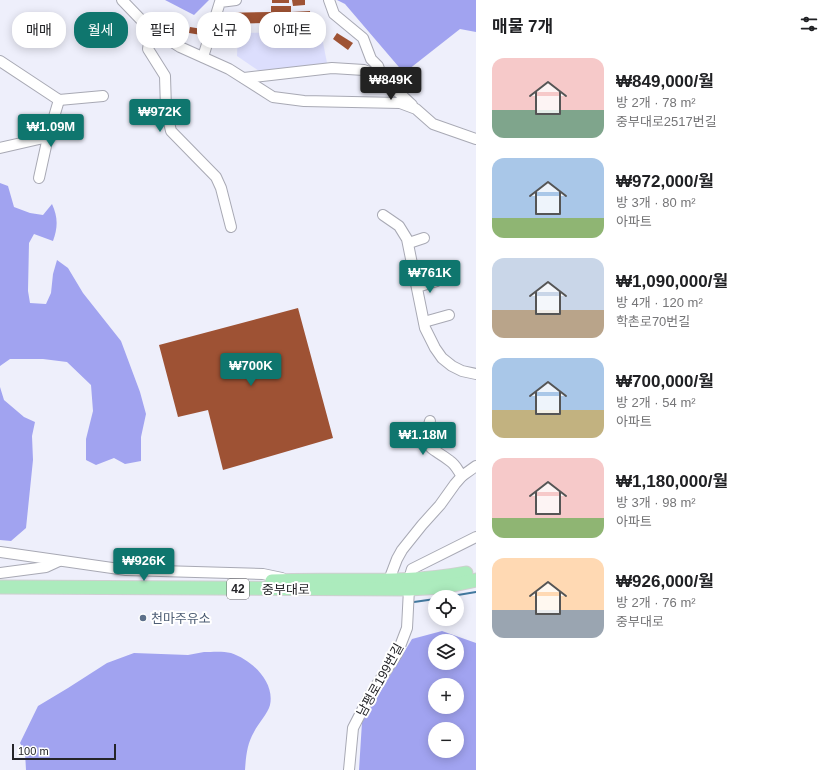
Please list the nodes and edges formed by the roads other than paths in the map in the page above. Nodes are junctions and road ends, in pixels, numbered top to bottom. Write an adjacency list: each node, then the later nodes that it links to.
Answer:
1 (122, 0): 4 (street)
2 (236, 0): 7 (street)
3 (329, 0): 8 (street)
4 (136, 15)
5 (148, 48): 21 (street)
6 (182, 48): 7 (street)
7 (203, 58): 12 (street)
8 (372, 59): 10 (street); 11 (street)
9 (0, 61): 14 (street)
10 (364, 70): 11 (street); 12 (street)
11 (382, 77): 15 (street)
12 (244, 78): 15 (street)
13 (103, 96): 14 (street)
14 (59, 100): 16 (street)
15 (416, 110): 17 (street)
16 (48, 137): 18 (street); 19 (street)
17 (476, 138)
18 (0, 148)
19 (39, 178)
20 (383, 215): 23 (street)
21 (231, 227)
22 (424, 238): 23 (street)
23 (409, 244): 25 (street)
24 (437, 280): 25 (street)
25 (417, 287): 27 (street)
26 (449, 315): 27 (street)
27 (424, 322): 28 (street)
28 (476, 374)
29 (430, 421): 31 (street)
30 (476, 466): 31 (street)
31 (462, 476): 39 (street)
32 (476, 537): 41 (street)
33 (0, 552): 34 (street)
34 (59, 561): 36 (street); 38 (street)
35 (476, 572): 41 (main road, 중부대로 / 42)
36 (0, 573)
37 (0, 579): 38 (main road, 중부대로 / 42)
38 (294, 580): 39 (main road, 중부대로 / 42)
39 (389, 580): 41 (main road, 중부대로 / 42)
40 (476, 580): 41 (main road, 중부대로 / 42)
41 (409, 584): 42 (main road, 중부대로 / 42); 43 (street, 남평로199번길)
42 (0, 587)
43 (348, 770)

